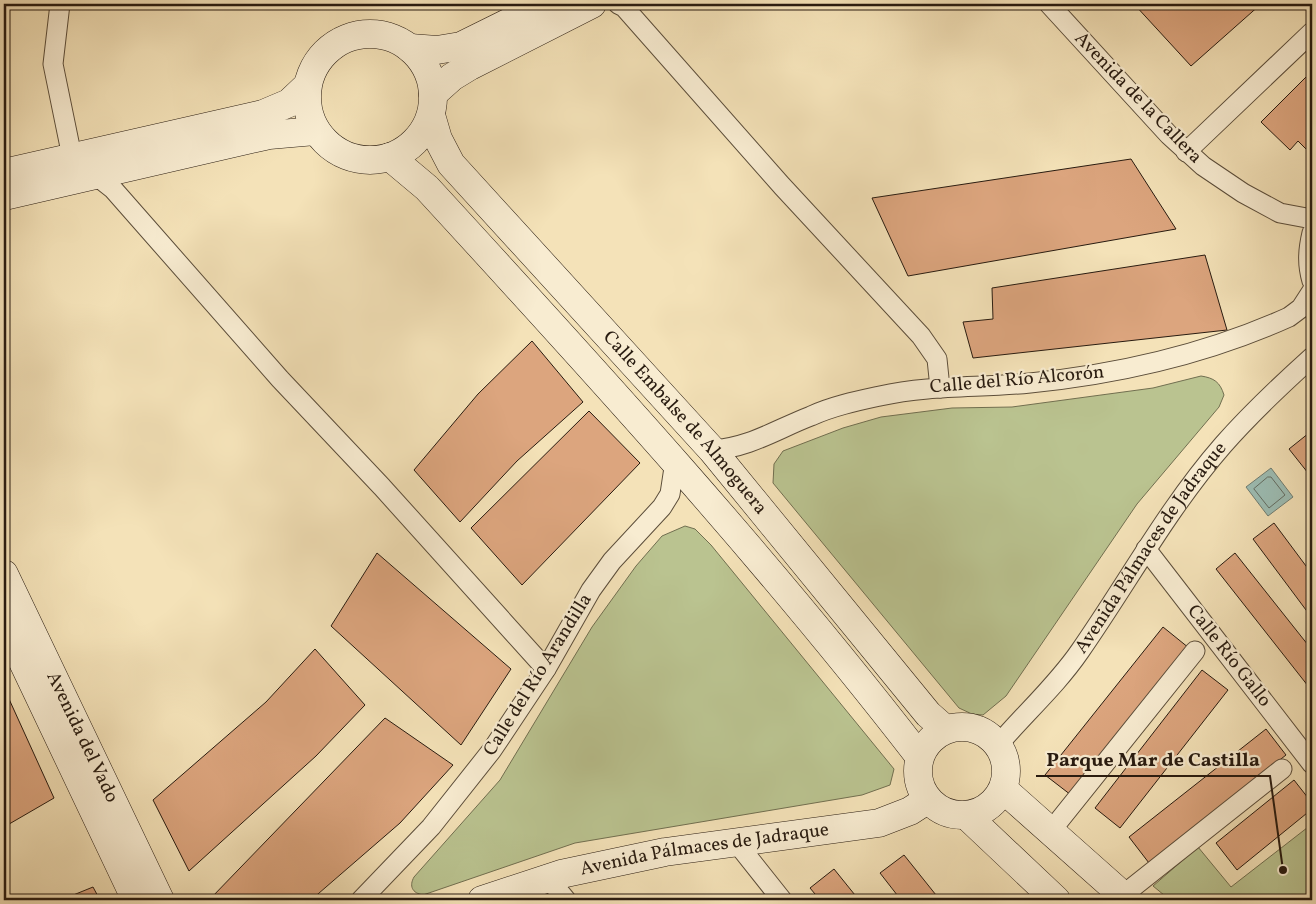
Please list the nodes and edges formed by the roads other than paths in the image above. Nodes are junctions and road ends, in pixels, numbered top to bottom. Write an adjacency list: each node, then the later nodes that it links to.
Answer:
1 (60, 4): 13 (street)
2 (546, 4): 7 (main road)
3 (592, 4): 9 (main road)
4 (618, 4): 23 (street)
5 (1049, 4): 11 (street, Avenida de la Callera)
6 (1312, 32): 11 (street)
7 (410, 48): 8 (main road); 9 (main road)
8 (307, 86): 10 (main road); 13 (main road)
9 (432, 105): 12 (main road); 24 (main road, Calle Embalse de Almoguera)
10 (315, 131): 12 (main road); 15 (main road)
11 (1186, 152): 17 (street, Avenida de la Callera)
12 (390, 158): 25 (main road, Calle Embalse de Almoguera)
13 (68, 160): 14 (main road)
14 (4, 173)
15 (94, 174): 16 (main road); 30 (street)
16 (4, 196)
17 (1284, 215): 18 (street, Avenida de la Callera); 19 (street, Avenida de la Callera)
18 (1312, 218)
19 (1310, 240): 20 (street)
20 (1312, 281)
21 (1312, 291): 23 (street, Calle del Río Alcorón)
22 (1312, 357): 26 (street, Avenida Pálmaces de Jadraque)
23 (940, 388): 24 (street, Calle del Río Alcorón)
24 (712, 450): 31 (main road, Calle Embalse de Almoguera)
25 (674, 461): 30 (street, Calle del Río Arandilla); 33 (main road, Calle Embalse de Almoguera)
26 (1146, 550): 32 (street, Avenida Pálmaces de Jadraque); 34 (street, Calle Río Gallo)
27 (4, 574): 44 (main road, Avenida del Vado)
28 (4, 622): 43 (main road, Avenida del Vado)
29 (1195, 651): 39 (street)
30 (546, 669): 45 (street, Calle del Río Arandilla)
31 (945, 729): 32 (main road); 33 (main road)
32 (998, 745): 36 (main road)
33 (919, 756): 37 (main road)
34 (1312, 764)
35 (1282, 769): 42 (street)
36 (1003, 789): 38 (main road); 39 (main road)
37 (927, 800): 38 (main road); 40 (main road, Avenida Pálmaces de Jadraque)
38 (967, 816): 49 (main road)
39 (1050, 832): 42 (main road)
40 (736, 842): 41 (main road, Avenida Pálmaces de Jadraque); 48 (street)
41 (548, 878): 46 (main road, Avenida Pálmaces de Jadraque); 47 (street)
42 (1126, 898)
43 (136, 900)
44 (160, 900)
45 (360, 900)
46 (482, 900)
47 (566, 900)
48 (782, 900)
49 (1056, 900)

